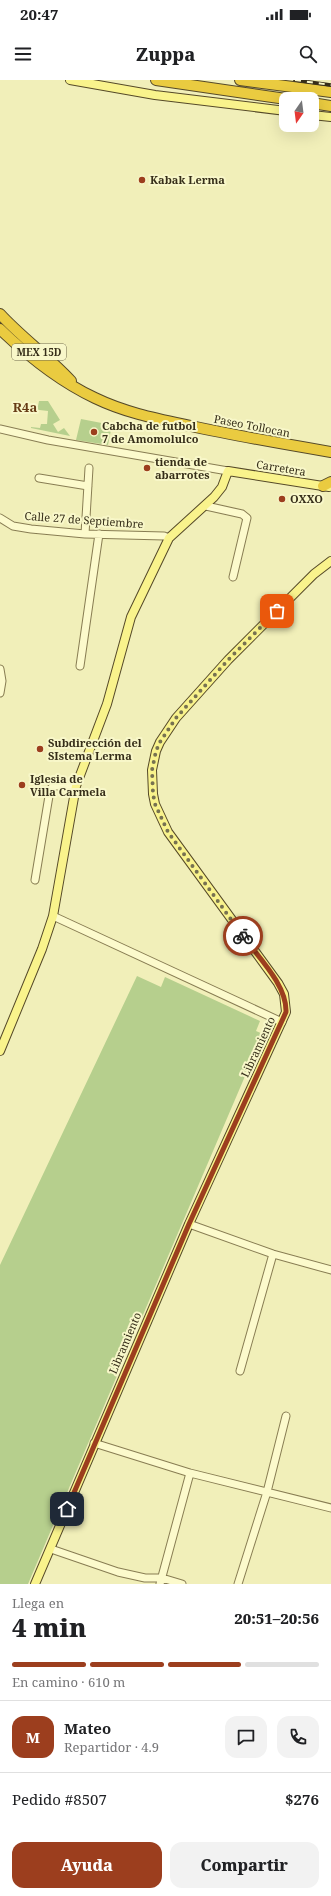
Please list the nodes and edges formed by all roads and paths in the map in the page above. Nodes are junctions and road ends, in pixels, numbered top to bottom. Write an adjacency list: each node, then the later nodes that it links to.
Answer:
1 (70, 80): 8 (main road)
2 (156, 80): 5 (highway)
3 (240, 80): 4 (highway)
4 (331, 92)
5 (279, 98)
6 (319, 104): 7 (highway)
7 (331, 106)
8 (279, 110)
9 (319, 115): 10 (main road)
10 (331, 117)
11 (0, 314): 13 (highway, MEX 15D)
12 (0, 329): 13 (highway)
13 (79, 390): 15 (highway, Paseo Tollocan)
14 (0, 429): 17 (street)
15 (331, 452)
16 (89, 468): 20 (street)
17 (228, 471): 19 (main road, Carretera); 21 (main road)
18 (39, 478): 20 (street)
19 (328, 485)
20 (88, 486): 23 (street)
21 (206, 506): 25 (main road); 27 (street)
22 (0, 518): 23 (street, Calle 27 de Septiembre)
23 (85, 534): 24 (street, Calle 27 de Septiembre)
24 (100, 534): 25 (street, Calle 27 de Septiembre); 28 (street)
25 (169, 538): 31 (main road)
26 (331, 561): 34 (main road, Libramiento)
27 (233, 577)
28 (80, 666)
29 (0, 669): 30 (street)
30 (0, 694)
31 (76, 786): 32 (street); 33 (main road)
32 (35, 880)
33 (53, 916): 34 (street); 35 (main road)
34 (282, 1022): 36 (main road, Libramiento)
35 (0, 1051)
36 (189, 1224): 37 (street); 41 (main road, Libramiento)
37 (273, 1254): 38 (street); 39 (street)
38 (331, 1270)
39 (240, 1371)
40 (286, 1416): 43 (street)
41 (94, 1443): 42 (street); 45 (main road, Libramiento)
42 (190, 1473): 43 (street); 46 (street)
43 (267, 1492): 44 (street); 49 (street)
44 (331, 1508)
45 (51, 1549): 46 (street); 47 (main road, Libramiento)
46 (161, 1581): 48 (street)
47 (35, 1584)
48 (182, 1584)
49 (238, 1584)

